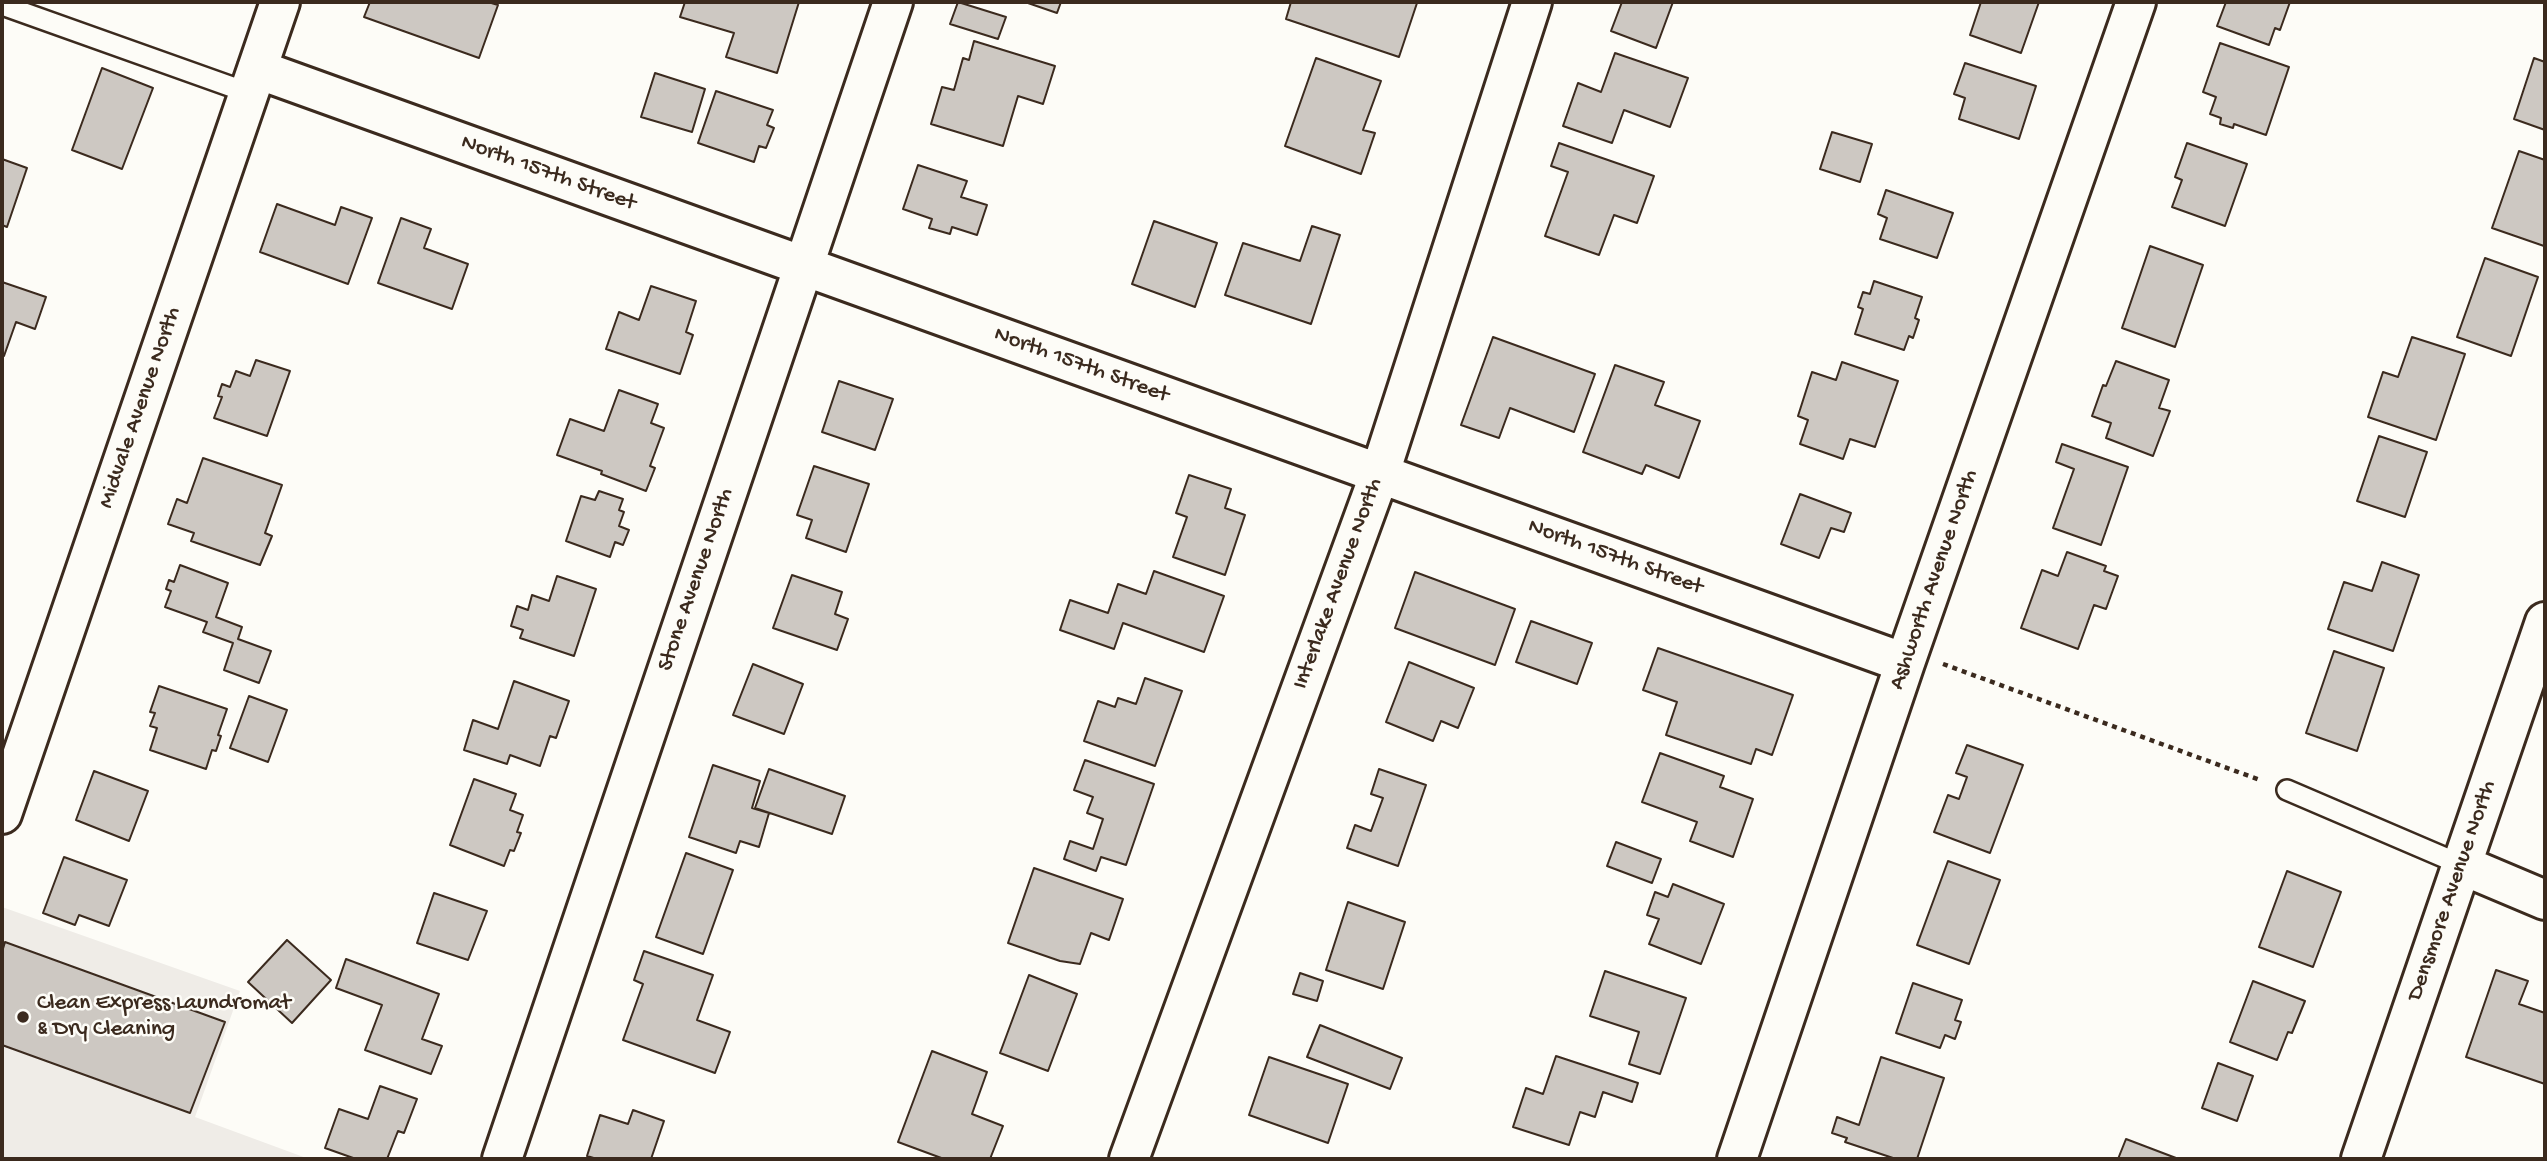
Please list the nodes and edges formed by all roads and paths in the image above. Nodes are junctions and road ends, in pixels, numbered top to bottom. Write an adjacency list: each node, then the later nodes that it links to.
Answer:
1 (280, 2): 6 (street, Midvale Avenue North)
2 (893, 2): 7 (street, Stone Avenue North)
3 (1532, 2): 8 (street, Interlake Avenue North)
4 (2136, 2): 10 (street, Ashworth Avenue North)
5 (2, 5): 6 (lane)
6 (253, 81): 7 (street, North 157th Street); 12 (street, Midvale Avenue North)
7 (803, 266): 8 (street, North 157th Street); 15 (street, Stone Avenue North)
8 (1380, 473): 10 (street, North 157th Street); 16 (street, Interlake Avenue North)
9 (2545, 622): 13 (street, Densmore Avenue North)
10 (1908, 657): 11 (path); 17 (street, Ashworth Avenue North)
11 (2287, 790): 13 (lane)
12 (2, 814)
13 (2462, 865): 14 (street); 18 (street, Densmore Avenue North)
14 (2545, 901)
15 (502, 1159)
16 (1129, 1159)
17 (1737, 1159)
18 (2361, 1159)

